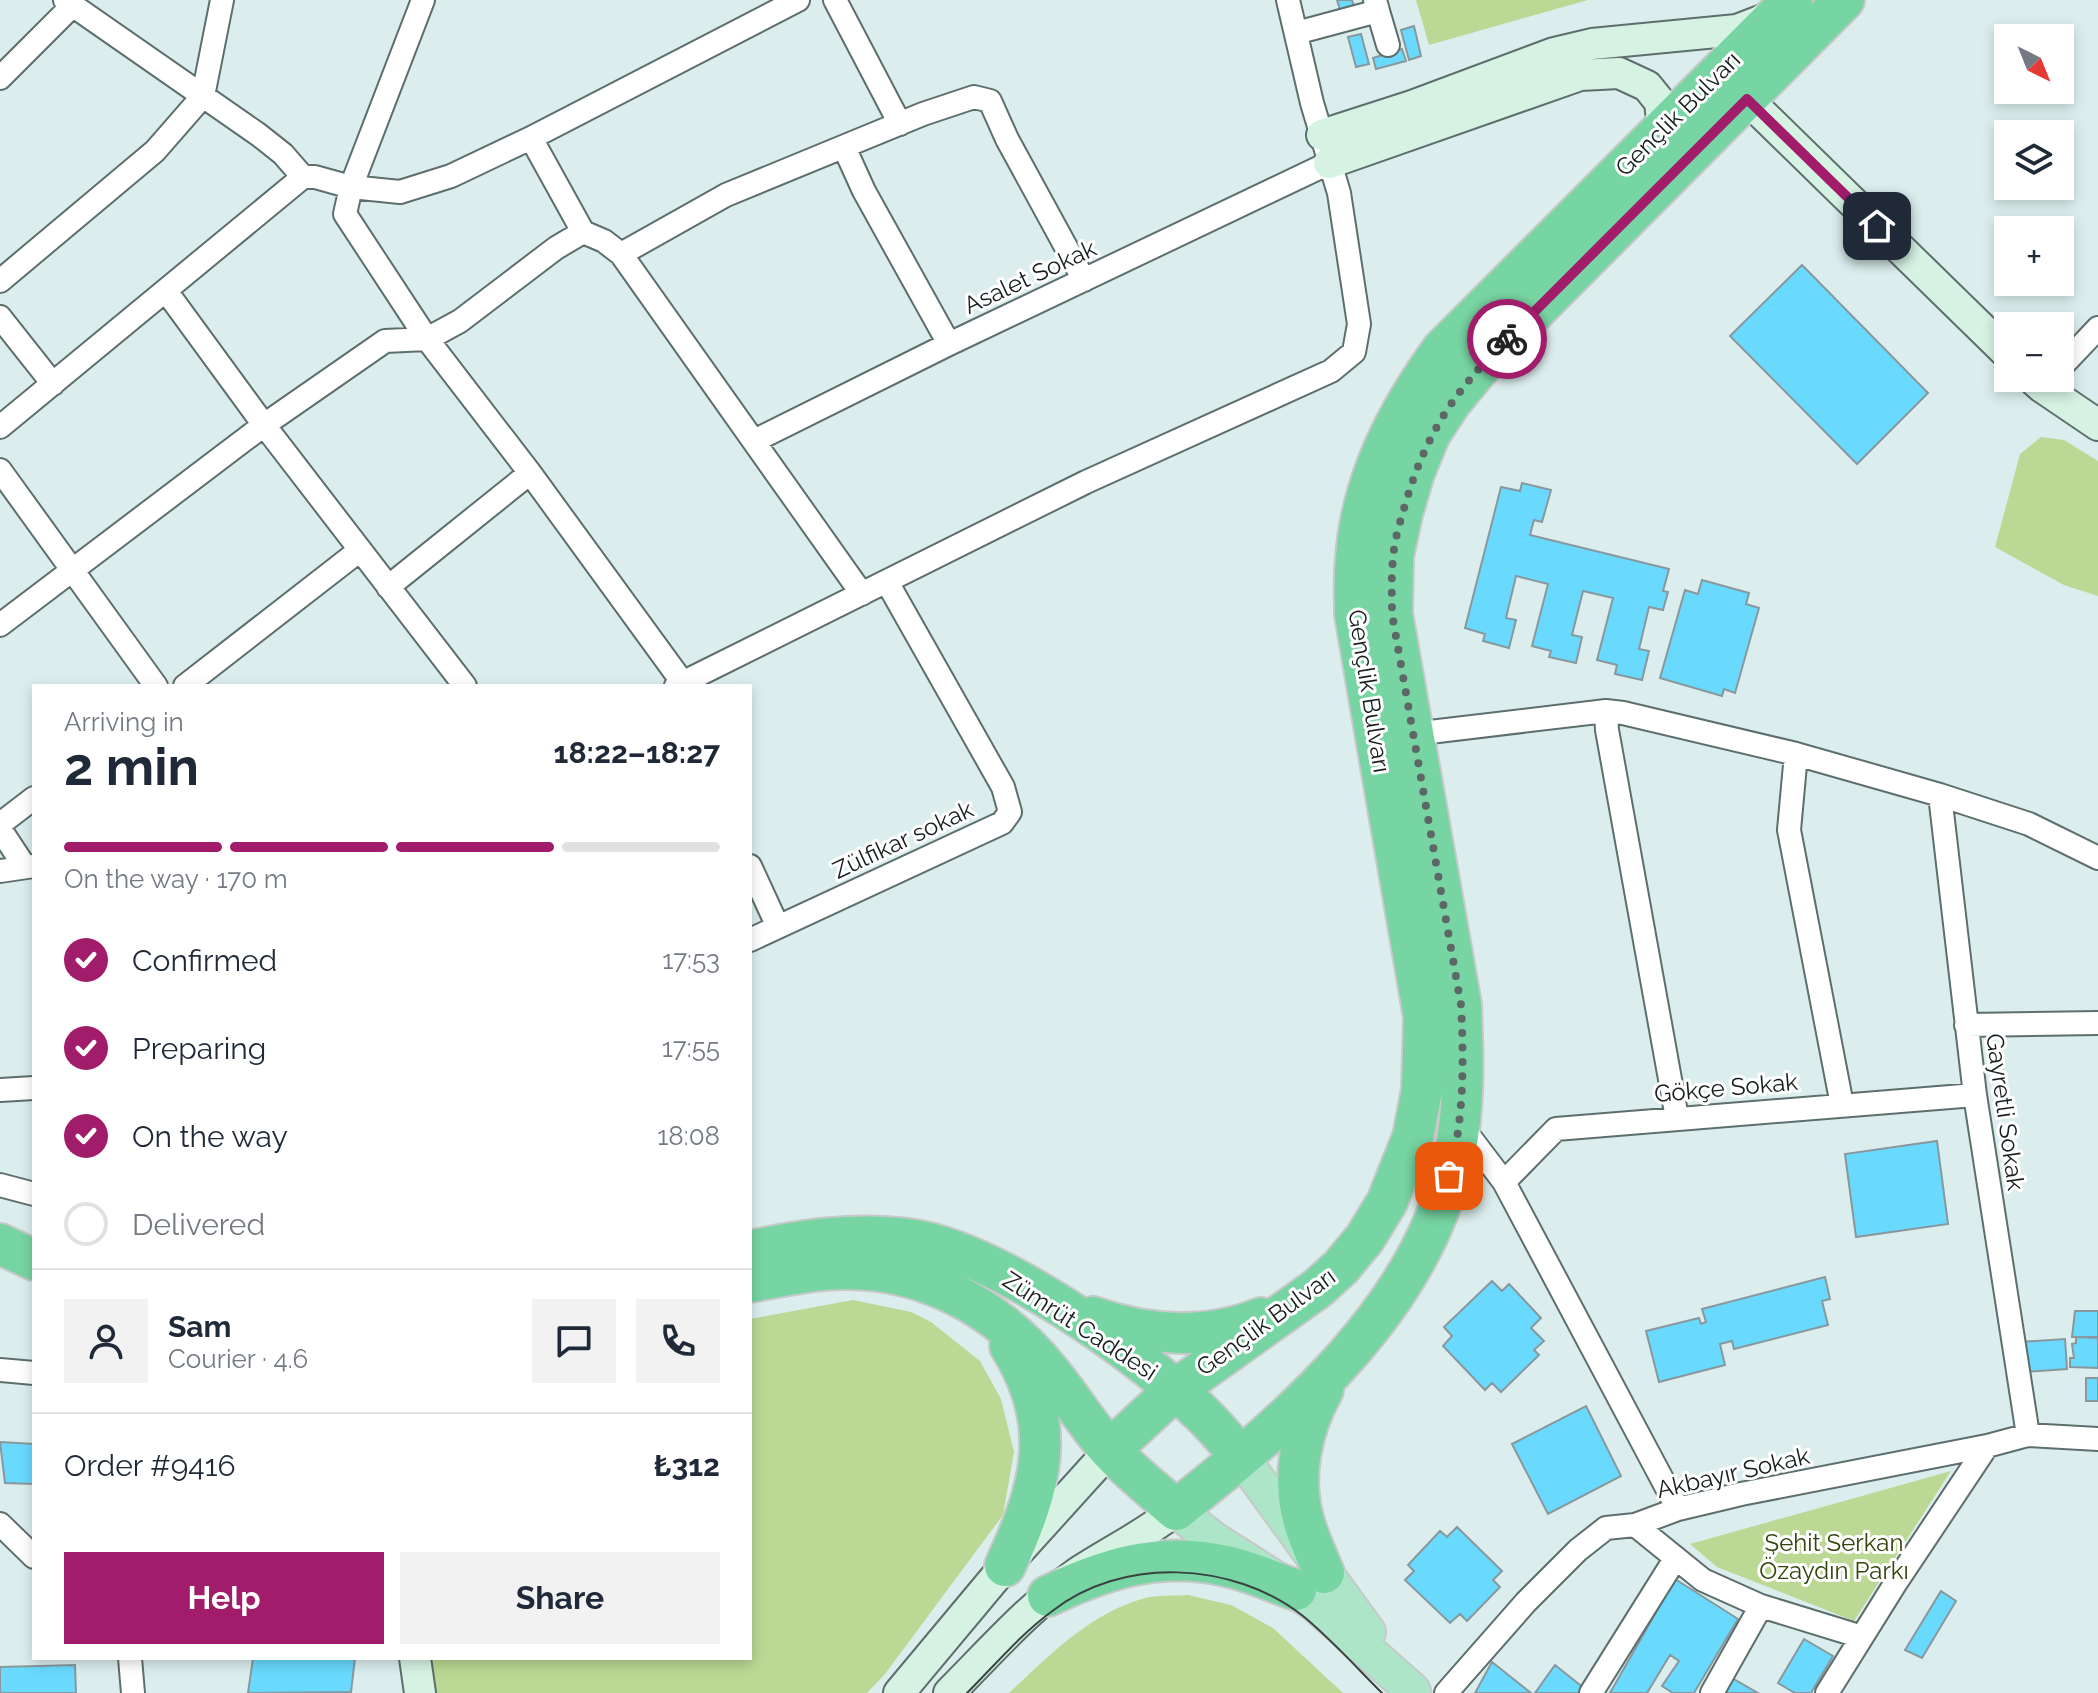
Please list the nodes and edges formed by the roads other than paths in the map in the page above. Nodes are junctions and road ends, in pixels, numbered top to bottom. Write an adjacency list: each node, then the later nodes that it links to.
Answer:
1 (222, 0): 13 (street)
2 (423, 0): 21 (street)
3 (798, 0): 17 (street)
4 (835, 0): 15 (street)
5 (1288, 0): 10 (street)
6 (1844, 0): 14 (highway, Gençlik Bulvarı)
7 (69, 3): 12 (street); 13 (street)
8 (1376, 6): 10 (street); 11 (street)
9 (1784, 8): 16 (highway, Gençlik Bulvarı); 19 (main road)
10 (1296, 33): 19 (street)
11 (1388, 45)
12 (0, 78)
13 (203, 96): 20 (street); 25 (street)
14 (1747, 99): 30 (main road); 52 (highway, Gençlik Bulvarı)
15 (900, 124): 18 (street); 24 (street)
16 (1663, 129): 19 (main road); 80 (highway, Gençlik Bulvarı)
17 (531, 138): 21 (street); 22 (street)
18 (844, 147): 23 (street); 31 (street)
19 (1326, 149): 24 (street, Asalet Sokak); 43 (street)
20 (303, 177): 21 (street); 26 (street)
21 (351, 187): 29 (street)
22 (583, 232): 23 (street); 29 (street)
23 (621, 254): 38 (street)
24 (1084, 280): 31 (street, Asalet Sokak)
25 (0, 281)
26 (166, 291): 33 (street); 35 (street)
27 (0, 317): 33 (street)
28 (2098, 328): 32 (street)
29 (427, 339): 35 (street); 40 (street)
30 (1994, 340)
31 (949, 344): 38 (street, Asalet Sokak)
32 (2074, 351)
33 (53, 384): 37 (street)
34 (2061, 392): 36 (main road)
35 (264, 425): 41 (street); 42 (street)
36 (2098, 425)
37 (0, 427)
38 (754, 441): 45 (street)
39 (0, 470): 42 (street)
40 (530, 473): 44 (street); 50 (street)
41 (360, 550): 44 (street); 48 (street)
42 (72, 571): 46 (street); 47 (street)
43 (887, 582): 45 (street); 61 (street, Zülfikar sokak)
44 (388, 587): 49 (street)
45 (862, 594): 50 (street)
46 (0, 625)
47 (155, 684)
48 (188, 684)
49 (463, 684)
50 (680, 684)
51 (1606, 711): 52 (street); 53 (street); 69 (street)
52 (1413, 734): 70 (highway, Gençlik Bulvarı)
53 (1796, 754): 54 (street); 68 (street)
54 (1940, 795): 57 (street); 64 (street, Gayretli Sokak)
55 (32, 800): 56 (street)
56 (0, 826): 58 (street)
57 (2098, 858)
58 (30, 867): 60 (street)
59 (752, 870): 61 (street)
60 (0, 871)
61 (778, 927): 62 (street, Zülfikar sokak)
62 (752, 939)
63 (2098, 1023): 64 (street)
64 (1966, 1025): 67 (street, Gayretli Sokak)
65 (32, 1088): 66 (street)
66 (0, 1090)
67 (1975, 1095): 68 (street, Gökçe Sokak); 87 (street, Gayretli Sokak)
68 (1842, 1105): 69 (street, Gökçe Sokak)
69 (1677, 1118): 71 (street, Gökçe Sokak)
70 (1459, 1123): 71 (street); 83 (highway, Gençlik Bulvarı)
71 (1504, 1182): 92 (street)
72 (0, 1185): 73 (street)
73 (32, 1193)
74 (0, 1244): 76 (highway)
75 (752, 1251): 82 (highway, Zümrüt Caddesi)
76 (32, 1259)
77 (0, 1272): 79 (highway)
78 (752, 1282): 81 (highway)
79 (32, 1284)
80 (1318, 1288): 82 (highway); 86 (highway, Gençlik Bulvarı)
81 (955, 1293): 90 (highway); 98 (highway)
82 (1053, 1302): 86 (highway, Zümrüt Caddesi)
83 (1337, 1366): 91 (highway, Gençlik Bulvarı); 99 (highway)
84 (0, 1370): 85 (street)
85 (32, 1373)
86 (1175, 1390): 90 (highway, Gençlik Bulvarı); 91 (highway, Zümrüt Caddesi)
87 (2028, 1435): 88 (street, Akbayır Sokak); 89 (street, Akbayır Sokak)
88 (2098, 1439)
89 (1987, 1446): 92 (street, Akbayır Sokak); 102 (street)
90 (1110, 1450): 93 (highway); 98 (main road)
91 (1241, 1457): 93 (highway, Gençlik Bulvarı); 99 (main road)
92 (1678, 1509): 95 (street, Akbayır Sokak)
93 (1176, 1510): 99 (main road); 100 (main road)
94 (0, 1524): 96 (street)
95 (1635, 1525): 97 (street); 105 (street, Akbayır Sokak)
96 (32, 1555)
97 (1675, 1559): 101 (street); 110 (street)
98 (1005, 1566): 108 (main road)
99 (1310, 1582): 100 (highway); 105 (main road)
100 (1048, 1596): 109 (main road)
101 (1761, 1606): 102 (street); 111 (street)
102 (1862, 1637): 112 (street)
103 (130, 1660): 106 (street)
104 (415, 1660): 107 (main road)
105 (1425, 1692)
106 (133, 1693)
107 (420, 1693)
108 (899, 1693)
109 (949, 1693)
110 (1591, 1693)
111 (1712, 1693)
112 (1827, 1693)

